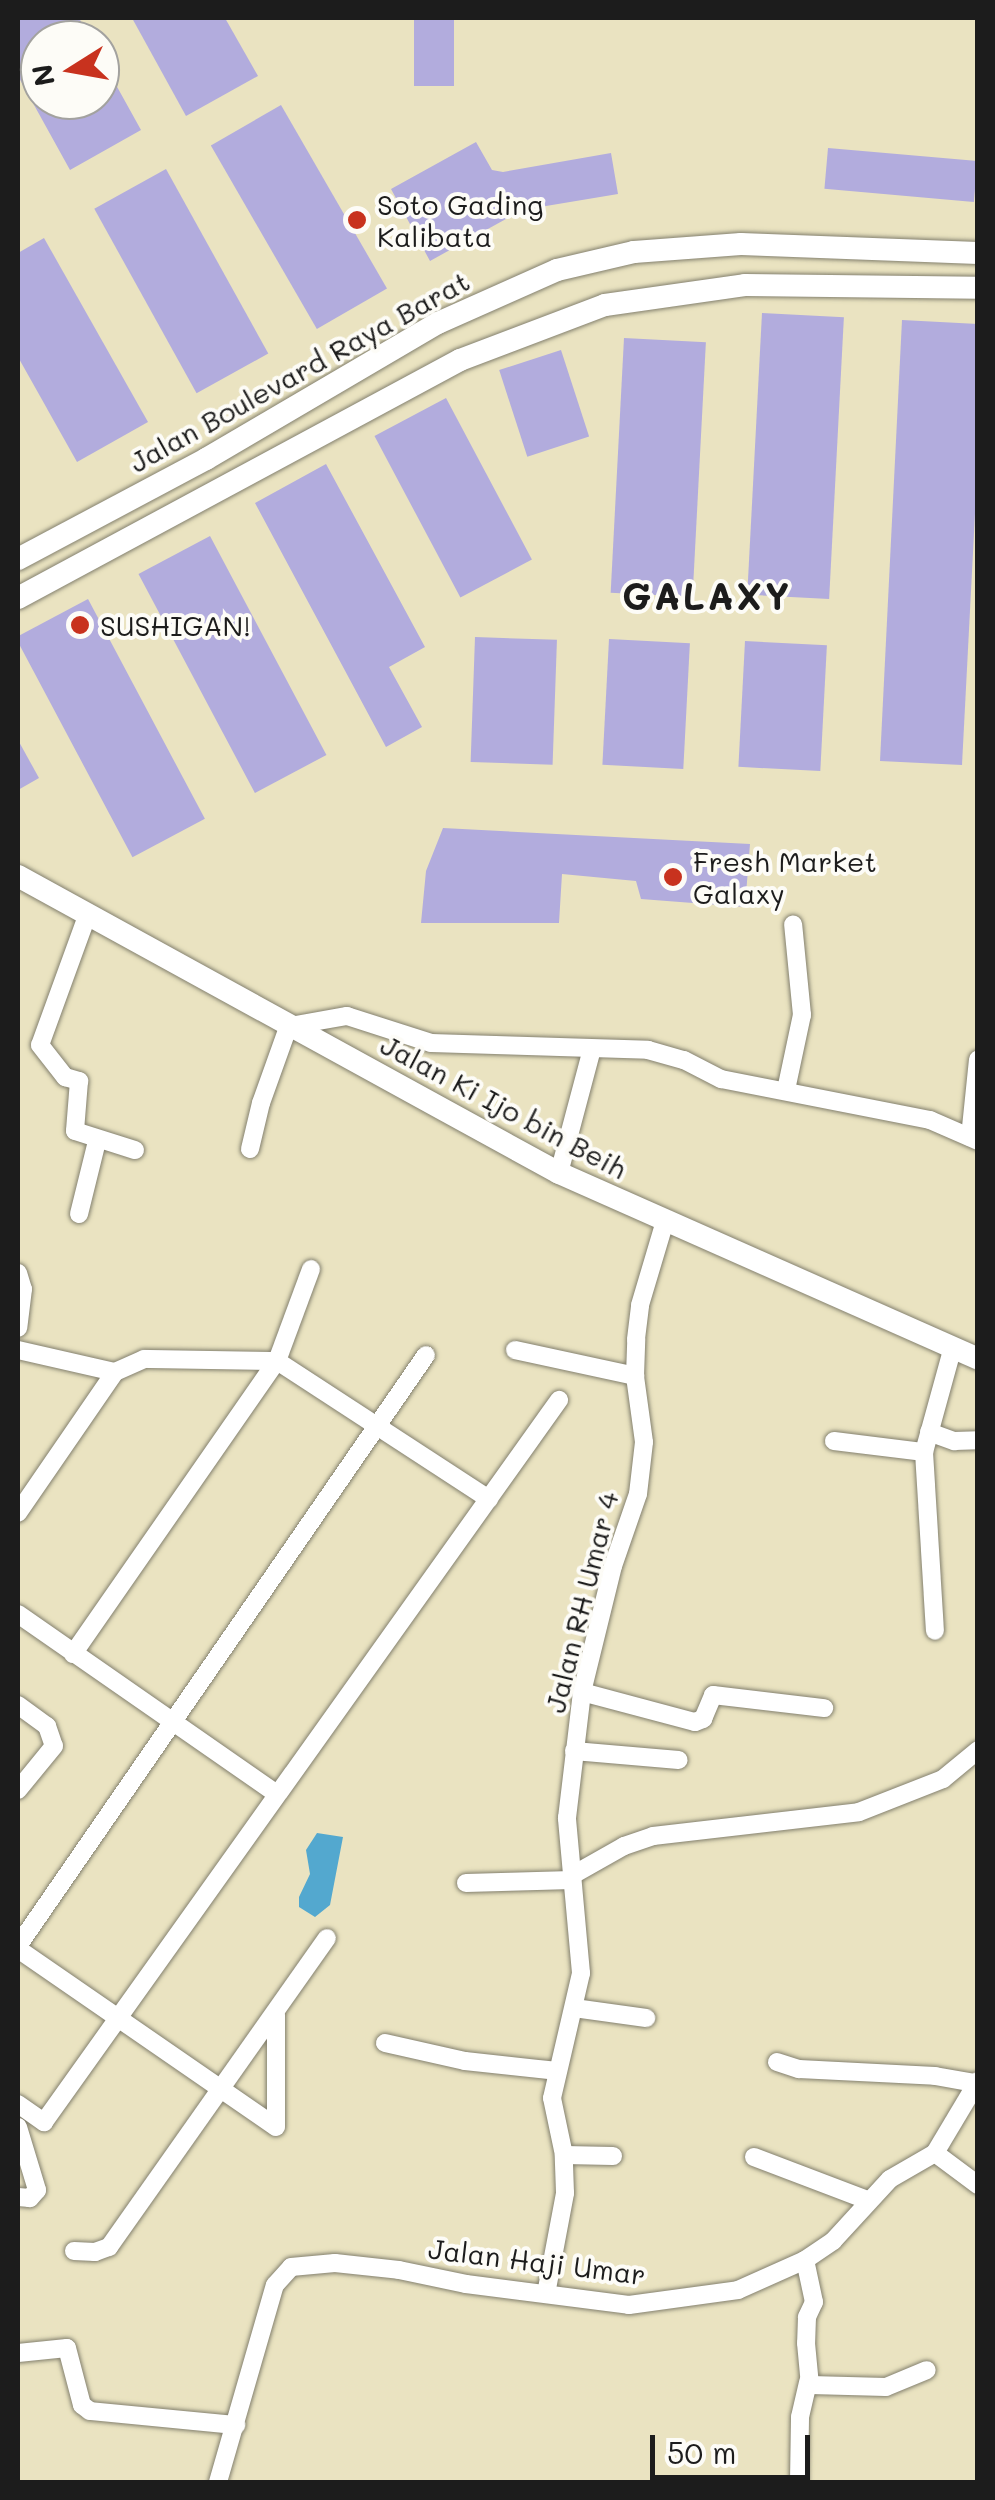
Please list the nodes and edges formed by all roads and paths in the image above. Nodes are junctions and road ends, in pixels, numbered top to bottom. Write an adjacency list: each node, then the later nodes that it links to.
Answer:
1 (978, 254): 3 (main road, Jalan Boulevard Raya Barat)
2 (978, 288): 4 (main road)
3 (206, 459): 4 (main road); 5 (main road, Jalan Boulevard Raya Barat)
4 (223, 489): 6 (main road)
5 (18, 559)
6 (18, 598)
7 (18, 876): 8 (main road, Jalan Ki Ijo bin Beih)
8 (86, 916): 10 (main road, Jalan Ki Ijo bin Beih); 15 (street)
9 (793, 924): 13 (street)
10 (289, 1026): 11 (street); 16 (street); 18 (main road, Jalan Ki Ijo bin Beih)
11 (592, 1049): 13 (street); 18 (street)
12 (978, 1059): 14 (street)
13 (786, 1090): 14 (street)
14 (974, 1139)
15 (98, 1141): 17 (street); 19 (street)
16 (250, 1148)
17 (135, 1150)
18 (559, 1172): 20 (main road, Jalan Ki Ijo bin Beih)
19 (79, 1214)
20 (665, 1220): 24 (main road, Jalan Ki Ijo bin Beih); 31 (street, Jalan RH Umar 4)
21 (311, 1269): 29 (street)
22 (18, 1274): 23 (street)
23 (18, 1328)
24 (954, 1347): 28 (main road, Jalan Ki Ijo bin Beih); 34 (street)
25 (18, 1350): 30 (street)
26 (514, 1350): 31 (street)
27 (426, 1355): 33 (street)
28 (978, 1359)
29 (277, 1361): 30 (street); 33 (street); 42 (street)
30 (114, 1372): 39 (street)
31 (635, 1376): 43 (street, Jalan RH Umar 4)
32 (559, 1400): 38 (street)
33 (379, 1427): 38 (street); 46 (street)
34 (929, 1432): 35 (street); 37 (street)
35 (978, 1440)
36 (834, 1441): 37 (street)
37 (924, 1452): 41 (street)
38 (489, 1499): 51 (street)
39 (18, 1513)
40 (18, 1614): 42 (street)
41 (935, 1630)
42 (73, 1654): 46 (street)
43 (582, 1692): 45 (street); 48 (street, Jalan RH Umar 4)
44 (18, 1704): 50 (street)
45 (824, 1708)
46 (173, 1722): 51 (street); 55 (street)
47 (978, 1750): 52 (street)
48 (574, 1751): 49 (street); 52 (street, Jalan RH Umar 4)
49 (679, 1760)
50 (18, 1790)
51 (277, 1794): 58 (street)
52 (572, 1878): 53 (street); 56 (street, Jalan RH Umar 4)
53 (466, 1883)
54 (328, 1938): 57 (street)
55 (18, 1948): 58 (street)
56 (574, 2008): 59 (street); 62 (street, Jalan RH Umar 4)
57 (276, 2015): 64 (street); 64 (street)
58 (116, 2016): 64 (street); 65 (street)
59 (646, 2018)
60 (385, 2044): 62 (street)
61 (778, 2062): 63 (street)
62 (557, 2071): 68 (street, Jalan RH Umar 4)
63 (976, 2082): 67 (street, Jalan Haji Umar)
64 (223, 2089): 74 (street)
65 (18, 2104)
66 (18, 2127): 72 (street)
67 (935, 2152): 71 (street); 73 (street, Jalan Haji Umar)
68 (564, 2155): 69 (street); 76 (street, Jalan RH Umar 4)
69 (613, 2156)
70 (754, 2157): 73 (street)
71 (978, 2185)
72 (18, 2197)
73 (867, 2200): 75 (street, Jalan Haji Umar)
74 (74, 2251)
75 (806, 2260): 76 (street, Jalan Haji Umar); 79 (street)
76 (546, 2294): 80 (street, Jalan Haji Umar)
77 (18, 2353): 80 (street)
78 (927, 2370): 79 (street)
79 (808, 2382): 82 (street)
80 (236, 2425): 81 (street, Jalan Haji Umar)
81 (218, 2482)
82 (799, 2482)

